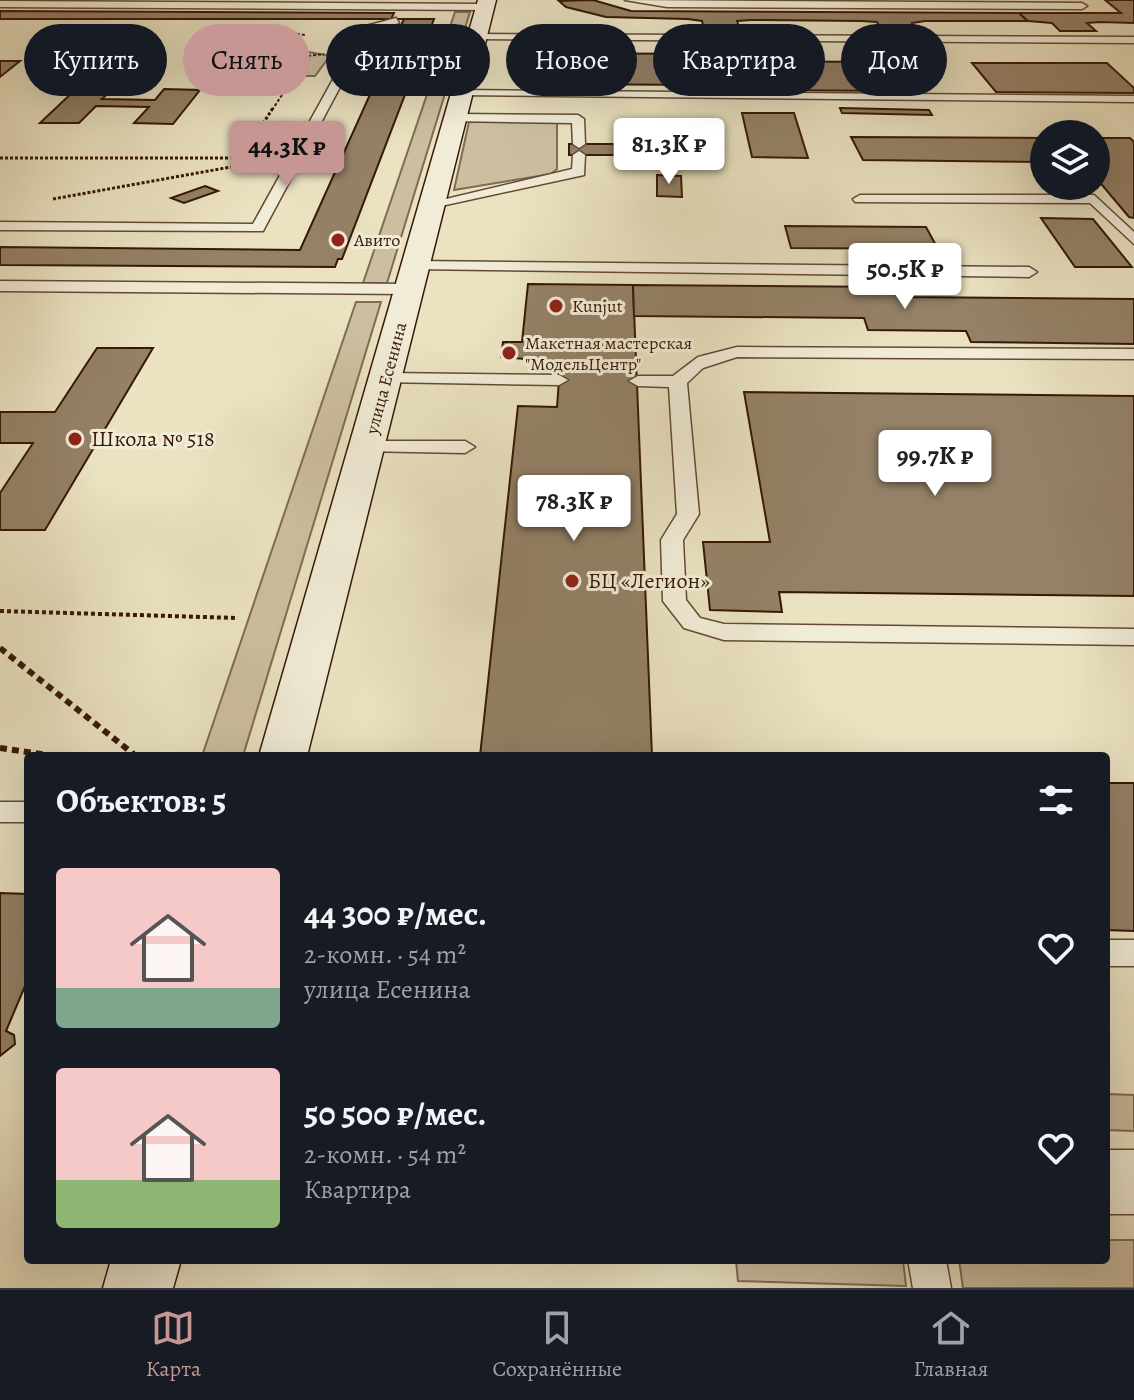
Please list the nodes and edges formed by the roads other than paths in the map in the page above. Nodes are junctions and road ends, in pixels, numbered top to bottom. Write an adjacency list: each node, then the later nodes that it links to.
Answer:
1 (630, 0): 7 (lane)
2 (1075, 0): 5 (lane)
3 (78, 2): 4 (lane); 6 (lane)
4 (350, 3): 8 (lane)
5 (1040, 3): 7 (lane)
6 (0, 4)
7 (668, 5)
8 (402, 6): 9 (lane); 28 (lane)
9 (483, 15): 10 (lane); 25 (street, улица Есенина)
10 (514, 24)
11 (833, 29): 12 (lane)
12 (841, 29)
13 (1011, 31): 17 (lane)
14 (637, 35): 15 (lane)
15 (841, 38)
16 (947, 39): 17 (lane)
17 (1032, 40): 18 (lane)
18 (1134, 40)
19 (947, 51): 20 (lane)
20 (957, 51)
21 (706, 96): 25 (lane)
22 (825, 96): 23 (lane)
23 (947, 97): 24 (lane)
24 (1134, 99)
25 (459, 106): 27 (street, улица Есенина); 27 (lane)
26 (860, 199): 29 (lane)
27 (432, 204): 31 (street, улица Есенина)
28 (0, 226)
29 (1134, 240)
30 (1029, 272): 31 (lane)
31 (412, 278): 32 (lane); 34 (street, улица Есенина)
32 (0, 286)
33 (1134, 354): 37 (lane)
34 (386, 378): 35 (lane); 38 (street, улица Есенина)
35 (559, 380)
36 (638, 381): 37 (lane)
37 (678, 382): 40 (lane)
38 (367, 447): 39 (lane); 41 (street, улица Есенина)
39 (465, 447)
40 (1134, 637)
41 (284, 752)
42 (0, 812): 43 (lane)
43 (24, 812)
44 (1110, 953): 45 (lane)
45 (1134, 953)
46 (1110, 1182): 47 (street)
47 (1134, 1182)
48 (145, 1264): 50 (street)
49 (928, 1264): 51 (lane)
50 (138, 1288)
51 (932, 1288)

